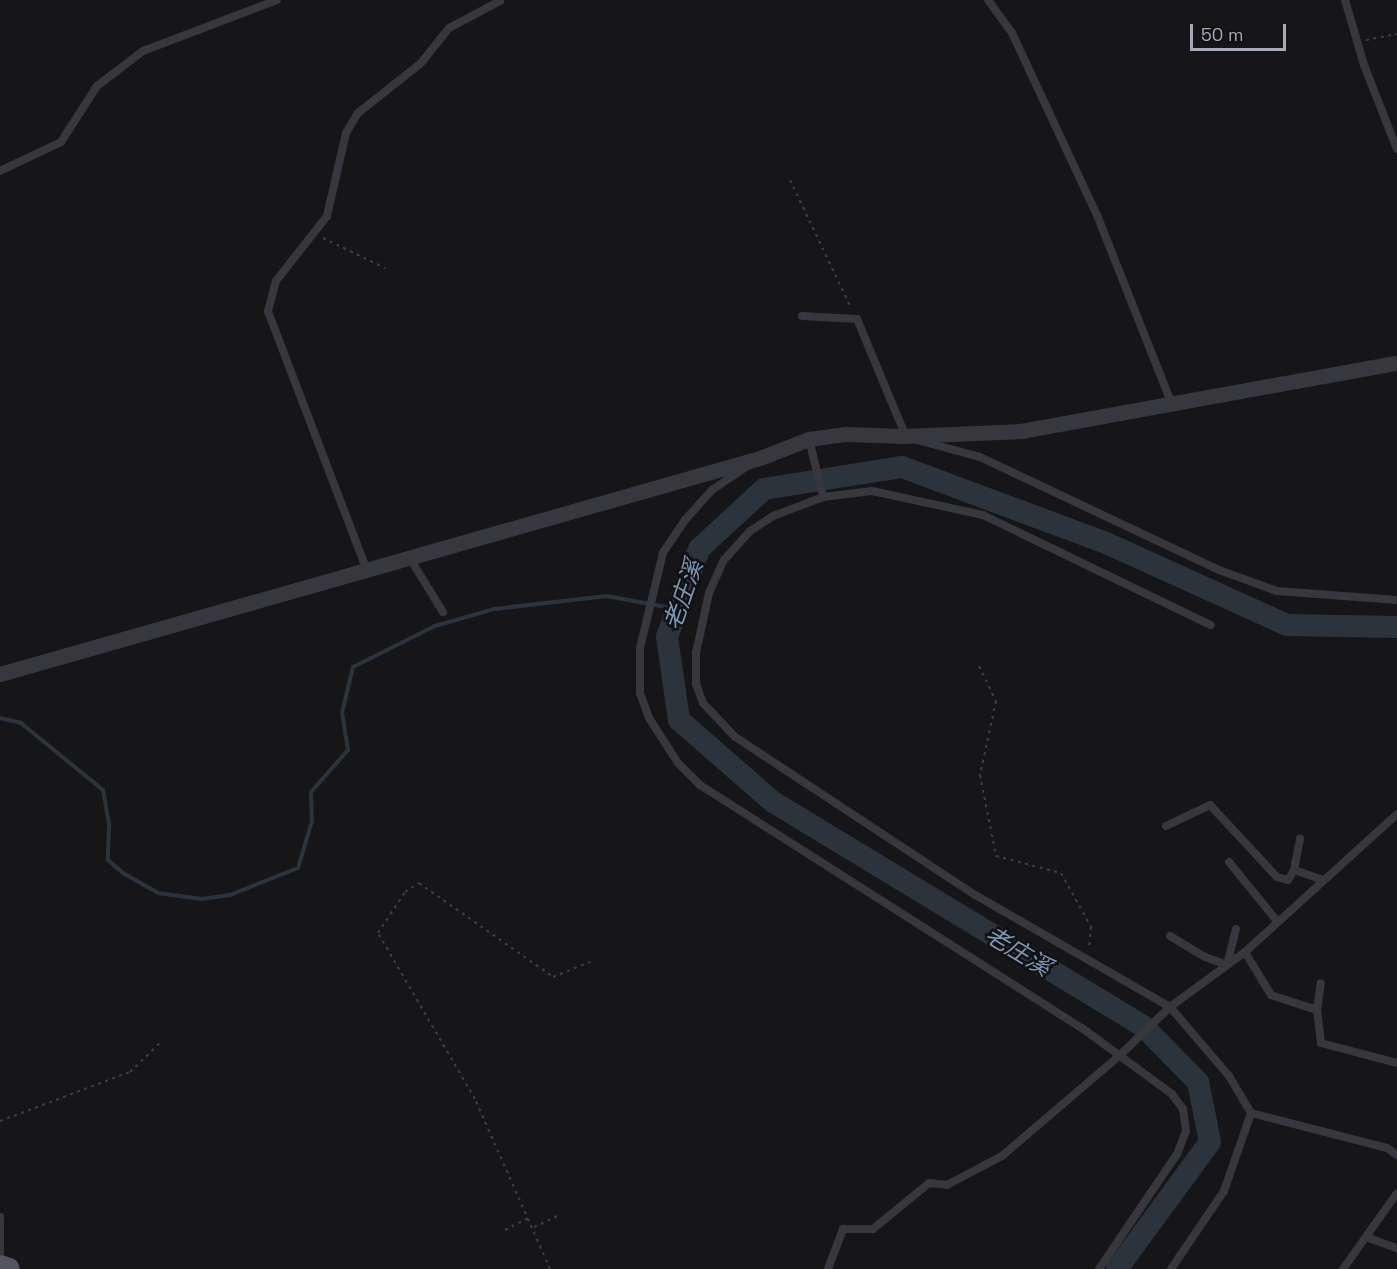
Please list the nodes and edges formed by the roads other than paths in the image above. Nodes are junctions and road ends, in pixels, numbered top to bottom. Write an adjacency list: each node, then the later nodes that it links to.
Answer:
1 (277, 0): 6 (lane)
2 (988, 0): 9 (lane)
3 (1345, 0): 5 (lane)
4 (500, 1): 15 (lane)
5 (1397, 149)
6 (0, 171)
7 (802, 316): 10 (lane)
8 (1397, 363): 9 (street)
9 (1172, 404): 10 (street)
10 (903, 436): 11 (street); 16 (lane)
11 (809, 439): 12 (street); 13 (lane)
12 (760, 458): 14 (street); 34 (lane)
13 (824, 497): 18 (lane); 32 (lane)
14 (408, 556): 15 (street); 17 (lane)
15 (366, 568): 19 (street)
16 (1397, 600)
17 (443, 612)
18 (1211, 625)
19 (0, 674)
20 (1397, 814): 25 (lane)
21 (1166, 826): 24 (lane)
22 (1300, 839): 24 (lane)
23 (1229, 862): 26 (lane)
24 (1294, 870): 25 (lane)
25 (1323, 880): 26 (lane)
26 (1277, 921): 29 (lane)
27 (1236, 929): 30 (lane)
28 (1170, 936): 30 (lane)
29 (1245, 952): 30 (lane); 33 (lane)
30 (1227, 965): 32 (lane)
31 (1321, 983): 33 (lane)
32 (1168, 1010): 34 (lane); 36 (lane)
33 (1317, 1010): 35 (lane)
34 (1121, 1054): 44 (lane); 45 (lane)
35 (1397, 1063)
36 (1251, 1113): 37 (lane); 46 (lane)
37 (1397, 1155)
38 (1397, 1194): 40 (lane)
39 (0, 1217): 42 (lane)
40 (1366, 1237): 41 (lane); 47 (lane)
41 (1397, 1248)
42 (0, 1264): 43 (main road)
43 (9, 1269)
44 (828, 1269)
45 (1099, 1269)
46 (1171, 1269)
47 (1343, 1269)

